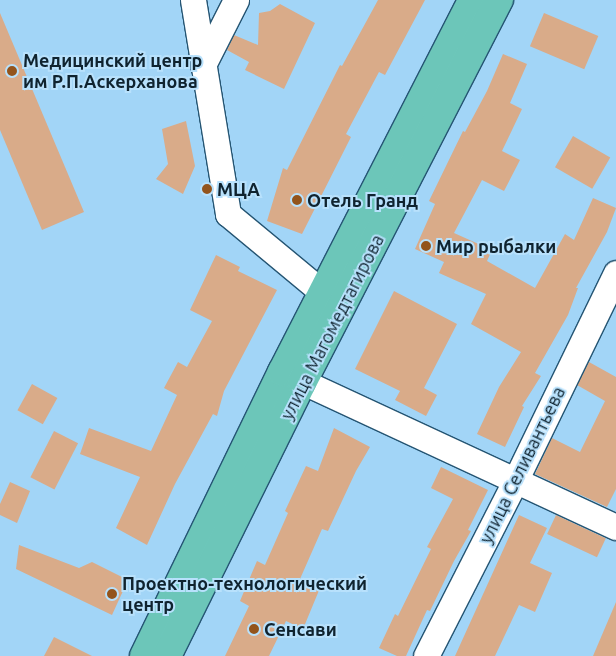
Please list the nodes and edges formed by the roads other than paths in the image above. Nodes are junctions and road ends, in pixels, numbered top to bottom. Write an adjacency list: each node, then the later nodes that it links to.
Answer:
1 (193, 0): 5 (street)
2 (236, 0): 5 (street)
3 (472, 0): 7 (main road, улица Магомедтагирова)
4 (499, 0): 7 (main road, улица Магомедтагирова)
5 (203, 65): 7 (street)
6 (616, 273): 9 (street, улица Селивантьева)
7 (333, 299): 8 (main road, улица Магомедтагирова)
8 (292, 377): 9 (street); 11 (main road, улица Магомедтагирова); 12 (main road, улица Магомедтагирова)
9 (516, 479): 10 (street); 13 (street, улица Селивантьева)
10 (616, 527)
11 (144, 656)
12 (167, 656)
13 (426, 656)

